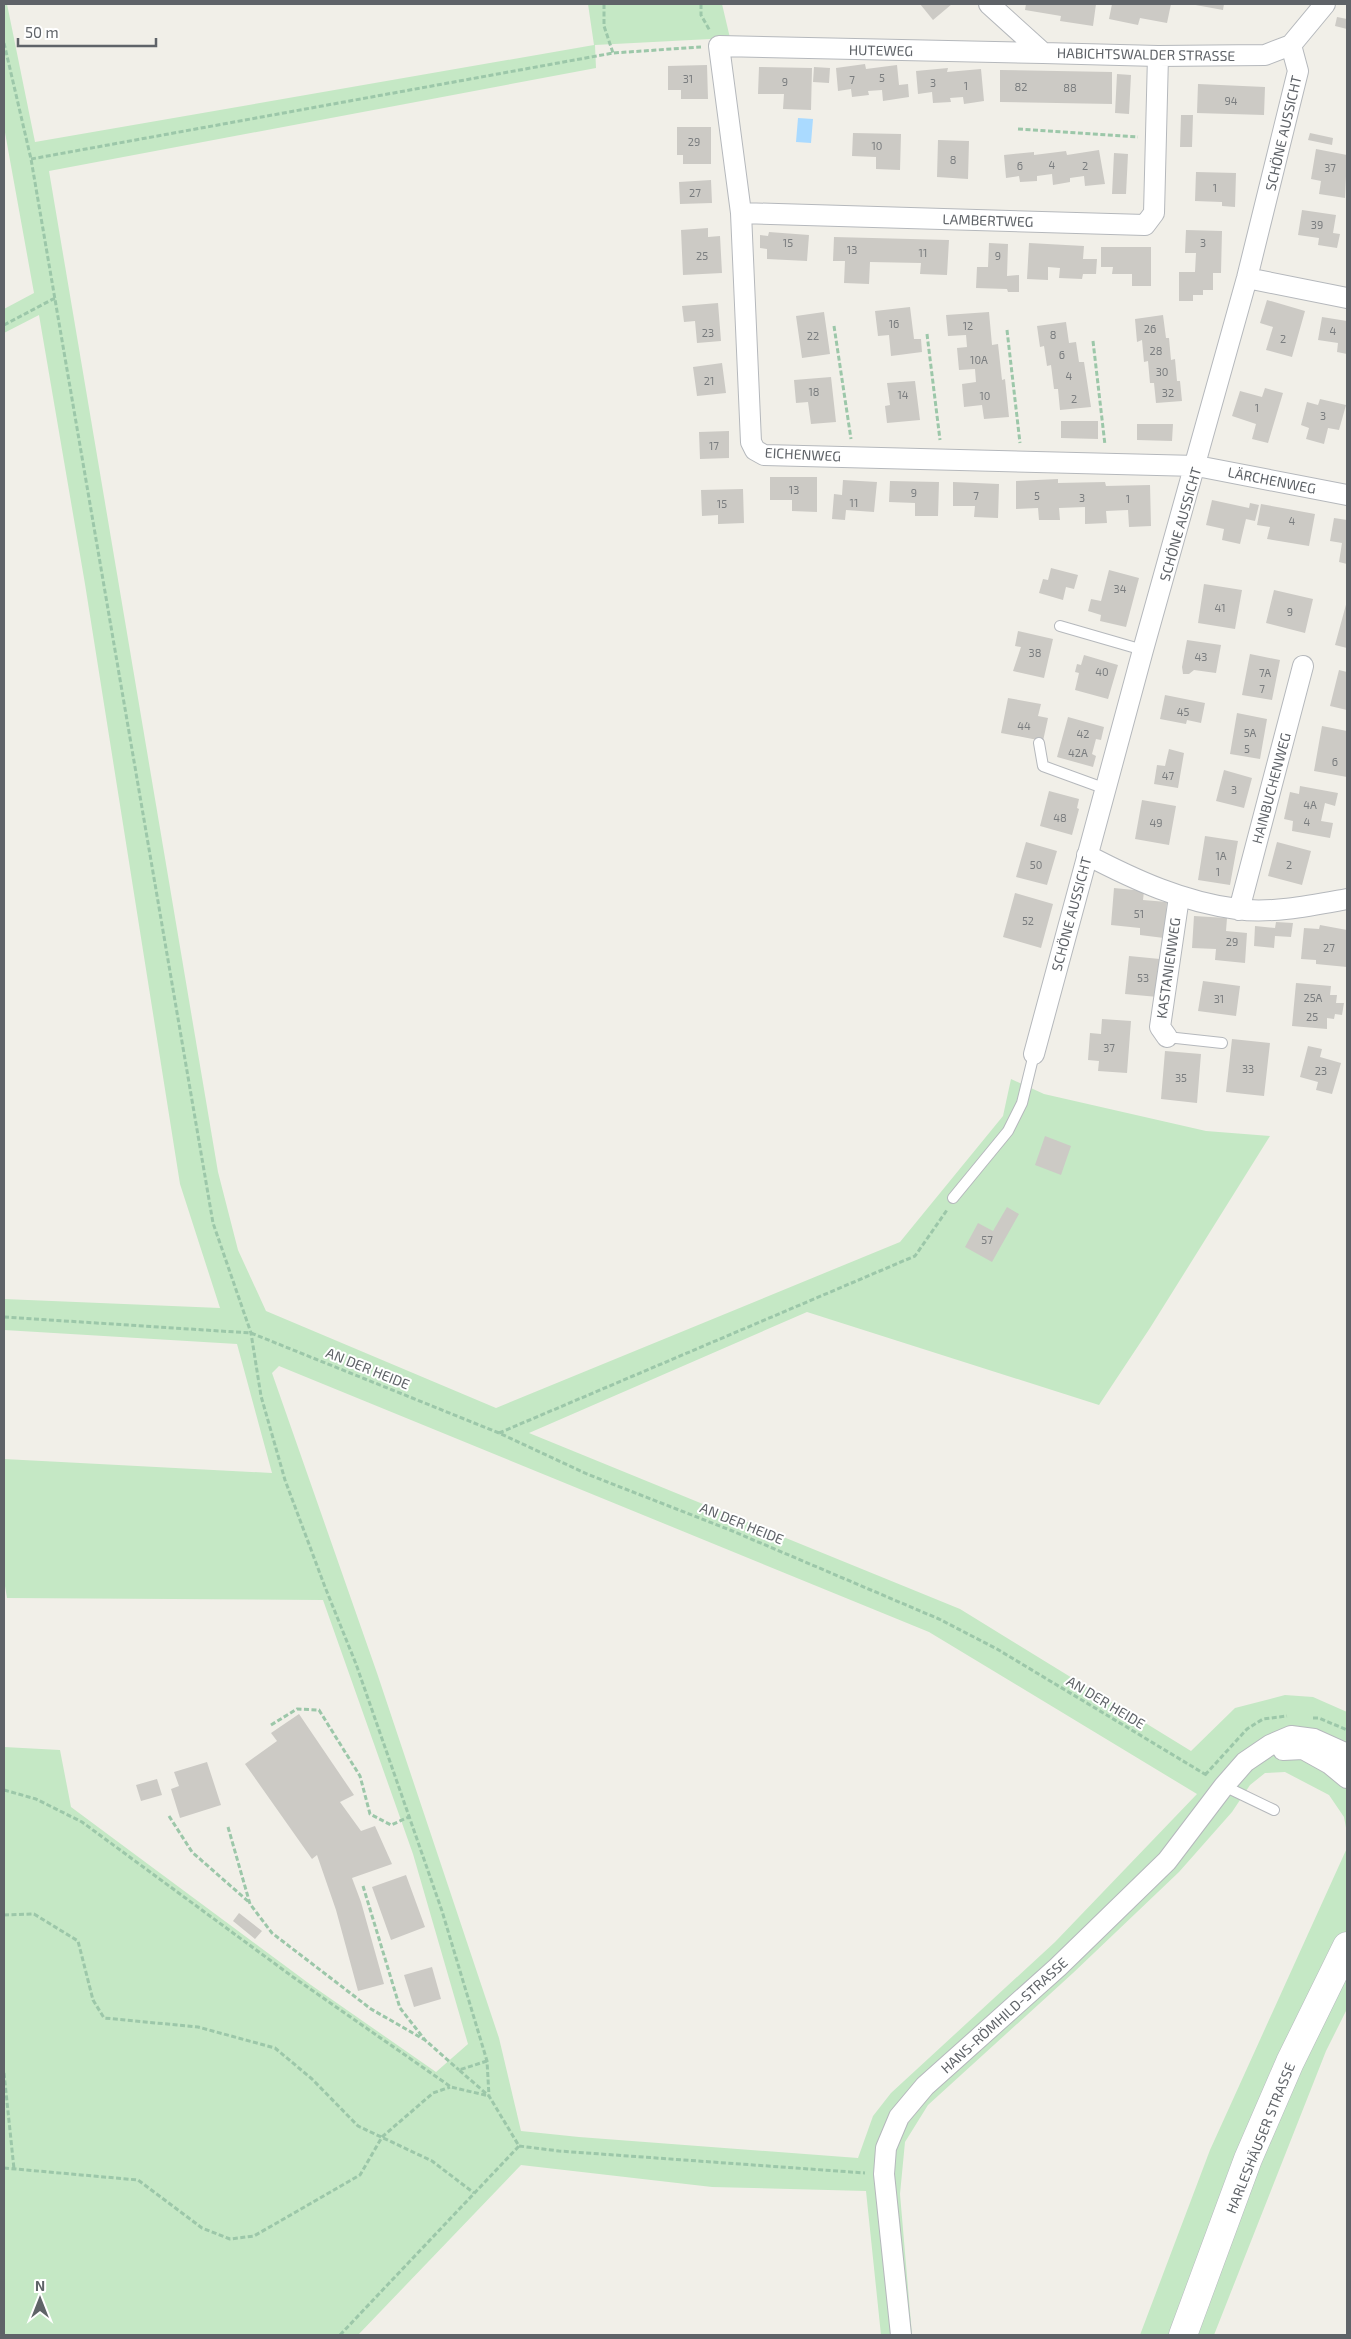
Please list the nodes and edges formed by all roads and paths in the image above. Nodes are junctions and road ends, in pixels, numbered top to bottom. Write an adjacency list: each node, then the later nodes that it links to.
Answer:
1 (604, 4): 8 (path)
2 (701, 4): 7 (path)
3 (989, 4): 9 (street, HABICHTSWALDER STRASSE)
4 (1325, 4): 6 (street)
5 (4, 43): 13 (path)
6 (1291, 44): 10 (street, HABICHTSWALDER STRASSE); 15 (street, SCHÖNE AUSSICHT)
7 (719, 46): 8 (path); 9 (street, HUTEWEG); 14 (street, EICHENWEG)
8 (613, 53): 13 (path)
9 (1043, 53): 10 (street, HABICHTSWALDER STRASSE)
10 (1158, 56): 12 (street, LAMBERTWEG)
11 (1018, 130): 12 (path)
12 (1156, 138): 14 (street, LAMBERTWEG)
13 (31, 159): 16 (path)
14 (741, 213): 23 (street, EICHENWEG)
15 (1247, 278): 17 (street); 27 (street, SCHÖNE AUSSICHT)
16 (55, 298): 18 (path); 43 (path)
17 (1347, 298)
18 (4, 325)
19 (834, 326): 23 (path)
20 (1007, 330): 25 (path)
21 (927, 334): 24 (path)
22 (1093, 341): 26 (path)
23 (854, 456): 24 (street, EICHENWEG)
24 (942, 459): 25 (street, EICHENWEG)
25 (1022, 462): 26 (street, EICHENWEG)
26 (1107, 464): 27 (street, EICHENWEG)
27 (1197, 466): 28 (street, LÄRCHENWEG); 30 (street, SCHÖNE AUSSICHT)
28 (1347, 495)
29 (1060, 626): 30 (lane)
30 (1143, 650): 33 (street, SCHÖNE AUSSICHT)
31 (1303, 666): 37 (street, HAINBUCHENWEG)
32 (1038, 743): 33 (lane)
33 (1106, 789): 34 (street, SCHÖNE AUSSICHT)
34 (1087, 855): 35 (street, KASTANIENWEG); 40 (street, SCHÖNE AUSSICHT)
35 (1179, 897): 37 (street, KASTANIENWEG); 38 (street, KASTANIENWEG)
36 (1347, 899): 37 (street, KASTANIENWEG)
37 (1239, 910)
38 (1167, 1037): 39 (lane)
39 (1222, 1043)
40 (1034, 1054): 41 (lane)
41 (953, 1198): 44 (path)
42 (4, 1317): 43 (path, AN DER HEIDE)
43 (251, 1333): 44 (path, AN DER HEIDE); 54 (path)
44 (499, 1433): 48 (path, AN DER HEIDE)
45 (271, 1725): 54 (path)
46 (1259, 1751): 47 (street, HANS-RÖMHILD-STRASSE); 49 (street); 50 (street, HANS-RÖMHILD-STRASSE)
47 (1347, 1754)
48 (1205, 1775)
49 (1347, 1778)
50 (1224, 1786): 52 (lane); 70 (street, HANS-RÖMHILD-STRASSE)
51 (4, 1790): 64 (path)
52 (1274, 1810)
53 (170, 1816): 57 (path)
54 (409, 1817): 61 (path)
55 (228, 1827): 57 (path)
56 (363, 1886): 60 (path)
57 (250, 1904): 60 (path)
58 (4, 1915): 66 (path)
59 (1347, 1946): 74 (main road, HARLESHÄUSER STRASSE)
60 (425, 2040): 62 (path)
61 (487, 2061): 62 (path); 65 (path)
62 (459, 2070): 65 (path)
63 (4, 2073): 69 (path)
64 (450, 2087): 65 (path); 66 (path)
65 (489, 2096): 67 (path)
66 (382, 2137): 69 (path); 71 (path)
67 (518, 2146): 70 (path); 71 (path)
68 (4, 2168): 69 (path)
69 (14, 2169)
70 (884, 2174): 73 (street, HANS-RÖMHILD-STRASSE)
71 (474, 2193): 72 (path)
72 (340, 2335)
73 (901, 2335)
74 (1183, 2335)

